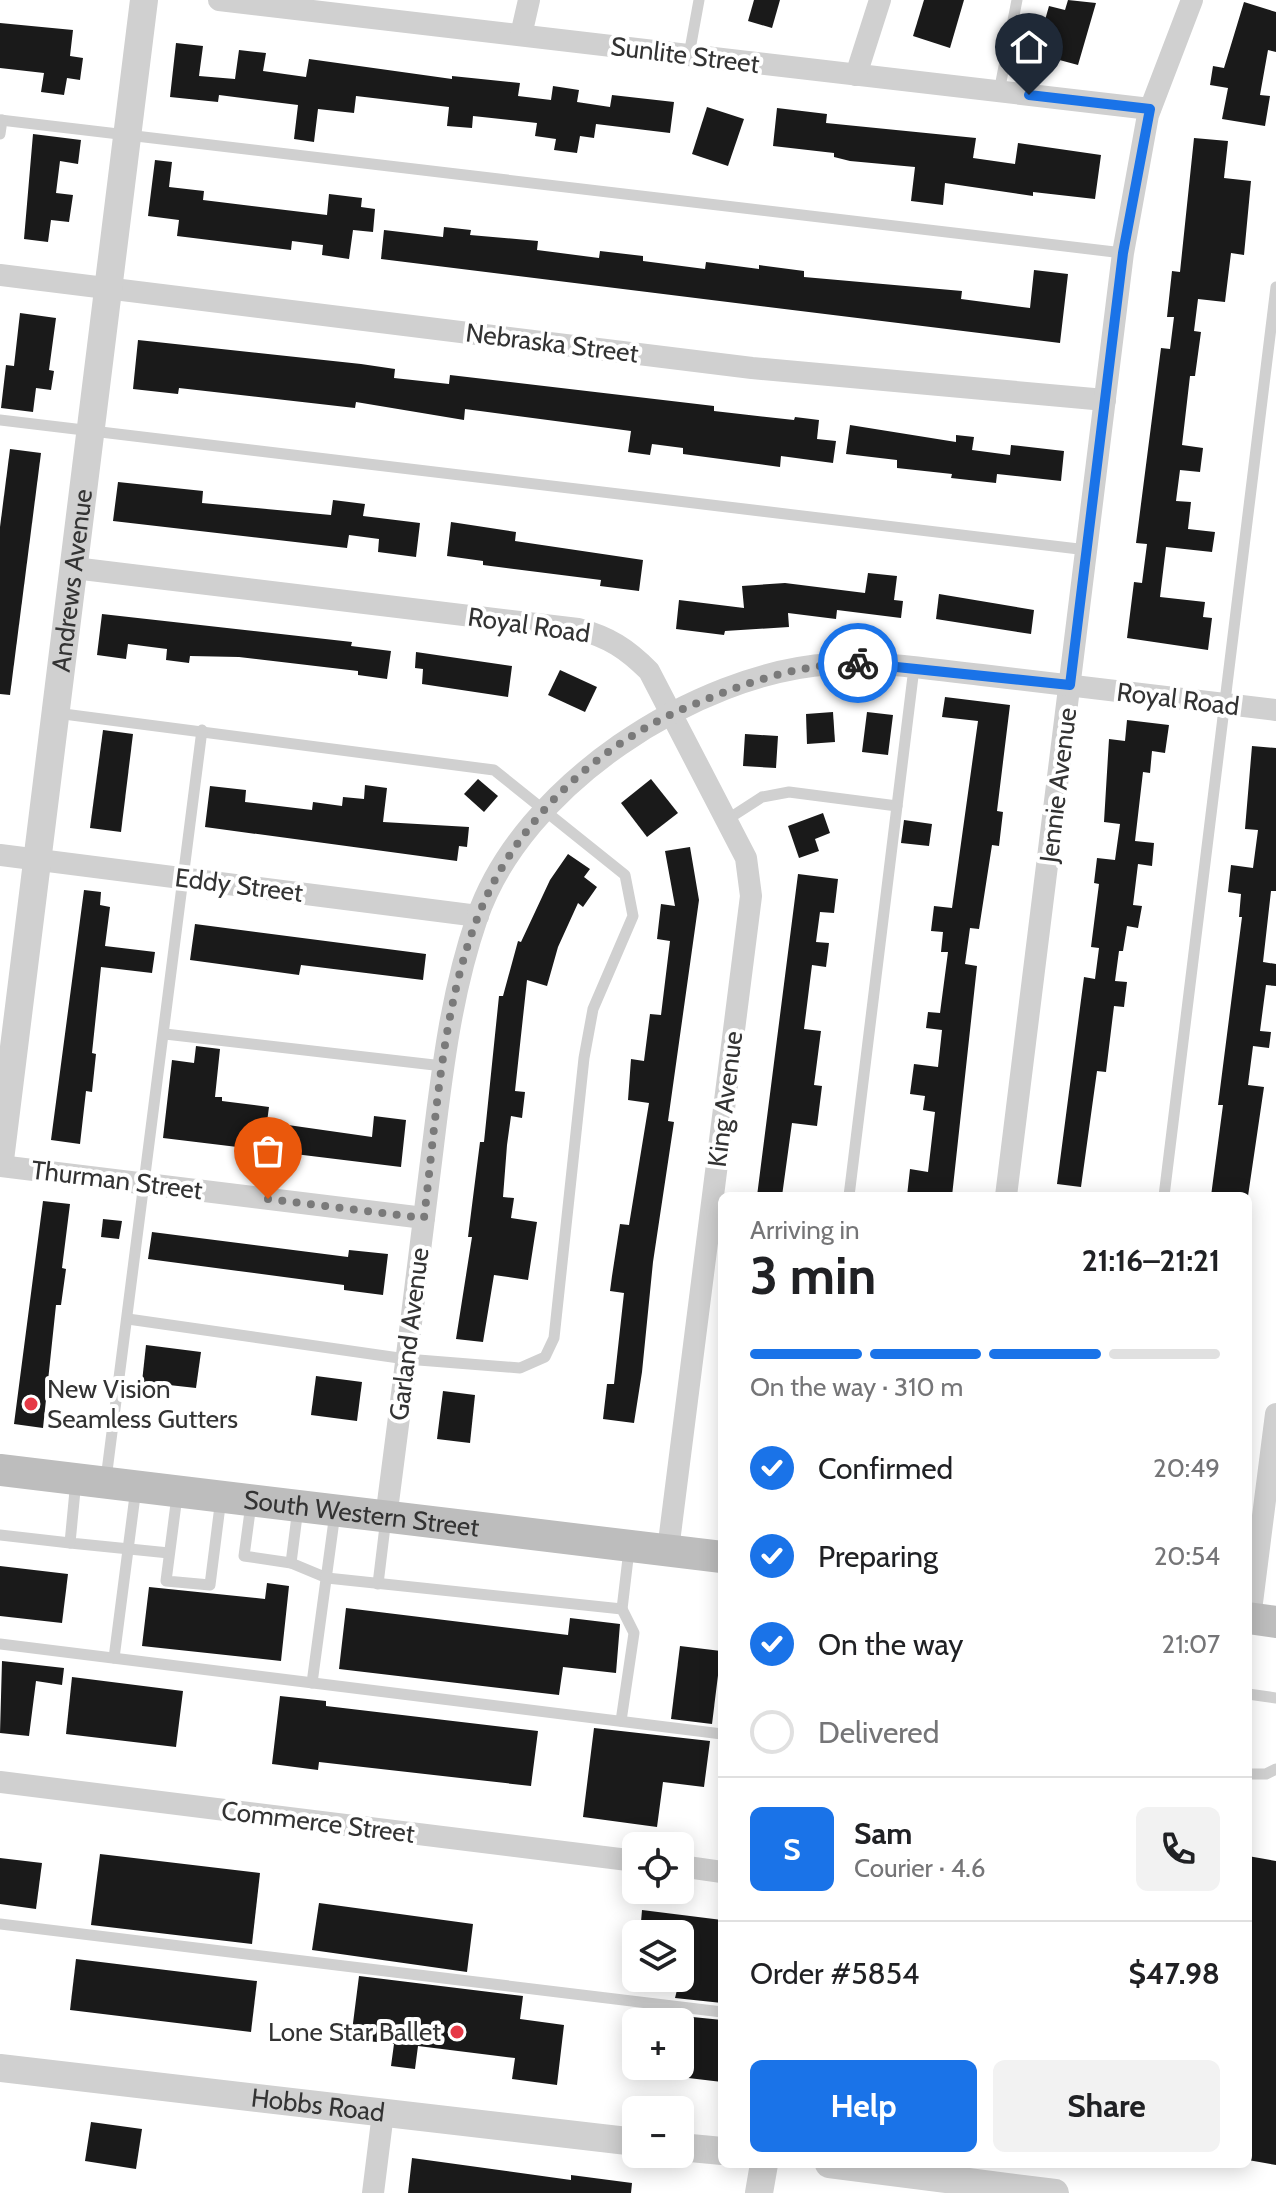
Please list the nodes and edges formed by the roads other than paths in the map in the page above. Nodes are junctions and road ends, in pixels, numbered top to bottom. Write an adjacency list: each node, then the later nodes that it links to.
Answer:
1 (144, 0): 15 (street, Andrews Avenue)
2 (219, 0): 8 (street, Sunlite Street)
3 (529, 0): 8 (street)
4 (699, 0): 9 (lane)
5 (880, 0): 10 (street)
6 (1017, 0): 11 (lane)
7 (1192, 0): 12 (street, Jennie Avenue)
8 (521, 35): 9 (street, Sunlite Street)
9 (689, 55): 10 (street, Sunlite Street)
10 (856, 75): 11 (street, Sunlite Street)
11 (999, 92): 12 (street, Sunlite Street)
12 (1150, 109): 16 (street, Jennie Avenue)
13 (1, 120): 14 (lane); 15 (lane)
14 (0, 134)
15 (127, 135): 16 (lane); 19 (street, Andrews Avenue)
16 (1123, 253): 20 (street, Jennie Avenue)
17 (0, 275): 19 (street, Nebraska Street)
18 (1276, 287): 27 (lane)
19 (108, 288): 20 (street, Nebraska Street); 22 (street, Andrews Avenue)
20 (1105, 400): 23 (street, Jennie Avenue)
21 (0, 420): 22 (lane)
22 (91, 430): 23 (lane); 24 (street, Andrews Avenue)
23 (1088, 551): 26 (street, Jennie Avenue)
24 (74, 568): 29 (street, Royal Road); 30 (street, Andrews Avenue)
25 (914, 668): 26 (street, Royal Road); 29 (street, Royal Road); 32 (lane)
26 (1070, 685): 27 (street, Royal Road); 44 (street, Jennie Avenue)
27 (1225, 705): 28 (street, Royal Road); 45 (lane)
28 (1276, 710)
29 (673, 712): 33 (street, Garland Avenue); 34 (street, King Avenue)
30 (55, 713): 31 (lane); 36 (street, Andrews Avenue)
31 (202, 730): 33 (lane); 37 (lane)
32 (897, 806): 34 (lane); 43 (lane)
33 (545, 811): 38 (street, Garland Avenue); 48 (lane)
34 (728, 819): 61 (street, King Avenue)
35 (0, 855): 36 (street, Eddy Street)
36 (37, 859): 37 (street, Eddy Street); 41 (street, Andrews Avenue)
37 (182, 878): 38 (street, Eddy Street); 39 (lane)
38 (478, 916): 40 (street, Garland Avenue)
39 (165, 1034): 40 (lane); 42 (lane)
40 (443, 1066): 46 (street, Garland Avenue)
41 (0, 1163): 42 (street, Thurman Street)
42 (144, 1184): 46 (street, Thurman Street); 47 (lane)
43 (849, 1192)
44 (1007, 1192)
45 (1164, 1192)
46 (424, 1218): 48 (street, Garland Avenue)
47 (128, 1319): 48 (lane); 51 (lane)
48 (406, 1359): 56 (street, Garland Avenue)
49 (1276, 1414): 68 (street)
50 (0, 1470): 51 (main road, South Western Street)
51 (106, 1483): 52 (main road, South Western Street); 58 (lane); 60 (lane)
52 (177, 1492): 53 (main road, South Western Street); 62 (lane)
53 (236, 1499): 54 (main road, South Western Street); 62 (lane); 64 (lane)
54 (298, 1507): 55 (main road, South Western Street); 64 (lane)
55 (335, 1511): 56 (main road, South Western Street); 65 (lane)
56 (386, 1518): 59 (main road, South Western Street); 66 (lane)
57 (0, 1535): 58 (lane)
58 (70, 1543): 60 (lane)
59 (630, 1546): 61 (main road, South Western Street); 67 (lane)
60 (128, 1549): 62 (lane); 70 (lane)
61 (668, 1550): 63 (main road, South Western Street)
62 (169, 1553)
63 (718, 1556)
64 (291, 1563): 65 (lane)
65 (327, 1578): 66 (lane); 71 (lane)
66 (378, 1584): 67 (lane)
67 (622, 1609): 74 (lane)
68 (1258, 1619)
69 (0, 1644): 70 (lane)
70 (114, 1658): 71 (lane)
71 (312, 1683): 74 (lane)
72 (1252, 1695): 73 (lane)
73 (1276, 1698)
74 (621, 1721): 75 (lane)
75 (718, 1733)
76 (1276, 1769): 77 (lane)
77 (1252, 1774)
78 (0, 1782): 79 (street, Commerce Street)
79 (622, 1859)
80 (694, 1868): 81 (street)
81 (718, 1871)
82 (0, 1924): 83 (lane)
83 (718, 2012)
84 (0, 2068): 85 (street, Hobbs Road)
85 (383, 2113): 86 (street, Hobbs Road); 91 (street)
86 (622, 2140)
87 (694, 2148): 88 (street)
88 (718, 2151)
89 (763, 2168): 92 (street)
90 (850, 2168): 93 (street)
91 (373, 2193)
92 (759, 2193)
93 (1055, 2193)

